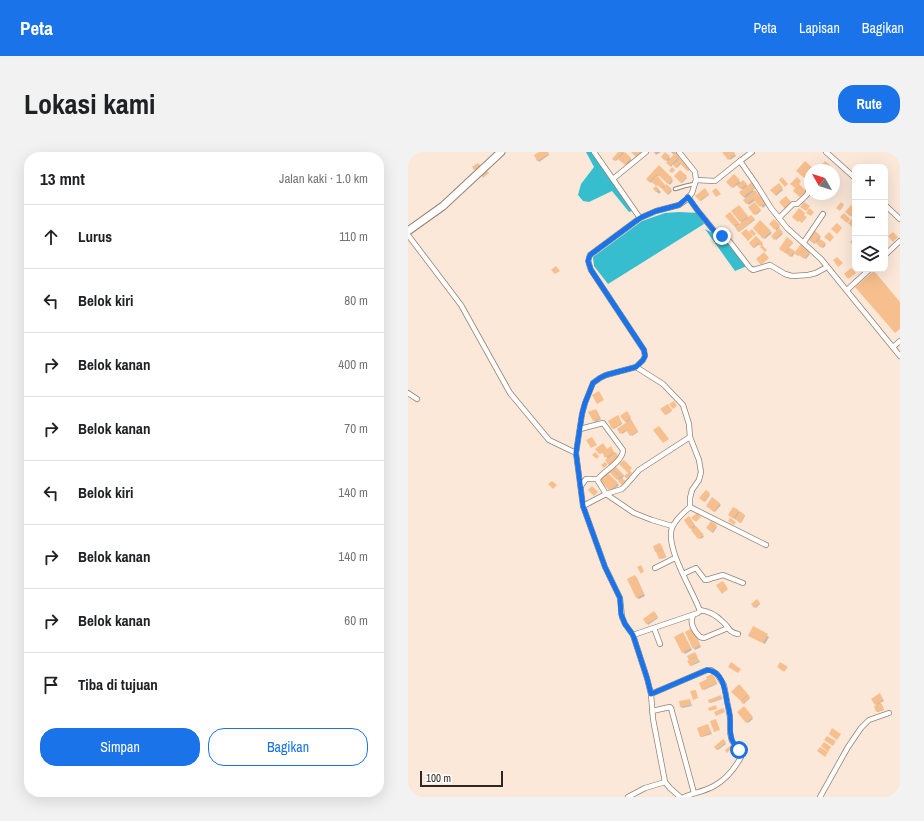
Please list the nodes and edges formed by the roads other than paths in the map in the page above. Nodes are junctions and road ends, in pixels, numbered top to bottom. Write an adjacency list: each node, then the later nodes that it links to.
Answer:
1 (501, 152): 19 (street)
2 (594, 152): 9 (street)
3 (646, 152): 9 (street)
4 (679, 152): 10 (street)
5 (752, 152): 7 (street)
6 (826, 152): 8 (street)
7 (740, 161): 10 (street); 17 (street)
8 (852, 175)
9 (613, 179): 16 (street)
10 (696, 182): 11 (lane); 12 (street)
11 (675, 189)
12 (688, 197): 16 (street); 24 (street)
13 (804, 198): 17 (street)
14 (888, 208): 18 (street)
15 (823, 214): 22 (street)
16 (640, 218): 30 (street)
17 (779, 218): 22 (street)
18 (900, 219)
19 (408, 231)
20 (408, 235): 35 (street)
21 (900, 241): 23 (street)
22 (804, 242): 24 (street)
23 (888, 252)
24 (827, 267): 26 (street)
25 (867, 272): 26 (street)
26 (847, 290): 28 (street)
27 (900, 341): 28 (street)
28 (893, 347): 29 (street)
29 (900, 356)
30 (636, 367): 33 (street); 34 (street)
31 (408, 393): 32 (street)
32 (417, 399)
33 (580, 430): 35 (street); 36 (street)
34 (690, 437): 38 (street); 40 (street)
35 (576, 453): 37 (street)
36 (598, 480): 37 (street); 38 (street)
37 (581, 486): 39 (street)
38 (606, 494): 39 (street); 41 (street)
39 (583, 506): 52 (street)
40 (690, 507): 41 (street); 42 (street)
41 (672, 526): 43 (street)
42 (766, 545)
43 (675, 558): 44 (street); 45 (street)
44 (654, 568)
45 (683, 574): 46 (street); 47 (street)
46 (743, 583)
47 (700, 610): 48 (street); 50 (street)
48 (693, 615): 49 (street); 50 (street)
49 (654, 628): 52 (street); 53 (street)
50 (728, 628): 51 (street)
51 (738, 634)
52 (633, 635): 54 (street)
53 (660, 644)
54 (651, 694): 55 (street); 58 (street)
55 (652, 711): 57 (street); 58 (street)
56 (889, 713): 62 (street)
57 (665, 782): 59 (street); 60 (street)
58 (694, 793): 61 (street)
59 (628, 797)
60 (680, 797)
61 (684, 797)
62 (820, 797)

